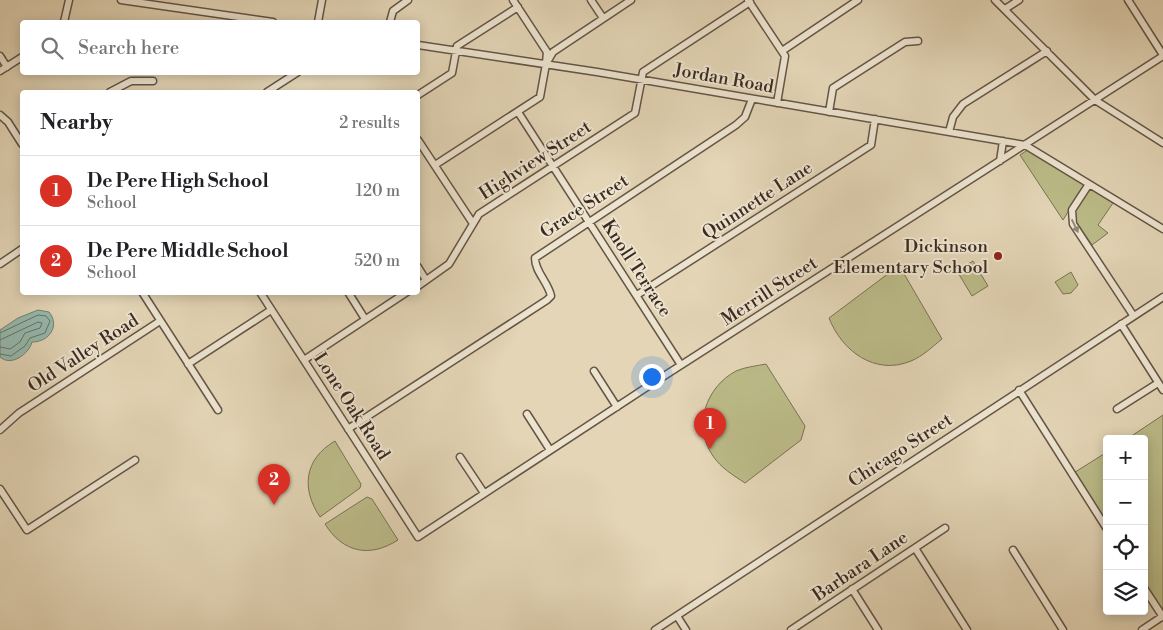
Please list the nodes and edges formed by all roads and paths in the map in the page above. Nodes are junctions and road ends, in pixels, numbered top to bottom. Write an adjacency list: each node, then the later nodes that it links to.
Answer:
1 (69, 0): 16 (street)
2 (121, 0): 17 (street)
3 (322, 0): 18 (street)
4 (408, 0): 19 (street)
5 (513, 0): 13 (street)
6 (591, 0): 15 (street)
7 (631, 0): 15 (street)
8 (858, 0): 23 (street)
9 (995, 0): 14 (street)
10 (1019, 0): 14 (street)
11 (1128, 0): 26 (street)
12 (749, 1): 23 (street); 32 (street)
13 (518, 7): 22 (street); 28 (street)
14 (1005, 9): 24 (street)
15 (603, 18): 28 (street)
16 (64, 20)
17 (259, 20)
18 (318, 20)
19 (391, 20)
20 (918, 41): 41 (street)
21 (420, 45): 22 (street, Jordan Road)
22 (456, 51): 28 (street, Jordan Road); 36 (street)
23 (782, 51): 39 (street)
24 (1047, 51): 38 (street); 44 (street)
25 (0, 56): 29 (street)
26 (1163, 56): 38 (street, Merrill Street)
27 (20, 58): 29 (street)
28 (546, 64): 32 (street, Jordan Road); 40 (street)
29 (7, 67): 30 (street)
30 (0, 71)
31 (293, 75): 35 (street)
32 (640, 80): 37 (street, Jordan Road); 52 (street, Highview Street)
33 (153, 81): 34 (street)
34 (114, 90)
35 (269, 90)
36 (420, 94)
37 (752, 98): 39 (street, Jordan Road); 54 (street, Grace Street)
38 (1095, 100): 47 (street); 49 (street, Merrill Street)
39 (777, 103): 41 (street, Jordan Road)
40 (518, 112): 51 (street); 52 (street, Knoll Terrace)
41 (830, 112): 43 (street, Jordan Road)
42 (0, 115): 45 (street)
43 (875, 119): 44 (street, Jordan Road); 66 (street, Quinnette Lane)
44 (949, 132): 46 (street, Jordan Road)
45 (20, 141)
46 (1003, 141): 49 (street, Jordan Road); 50 (street)
47 (1163, 142)
48 (420, 143): 51 (street)
49 (1025, 145): 50 (street, Merrill Street); 53 (street)
50 (1000, 161): 75 (street, Merrill Street)
51 (435, 166): 55 (street)
52 (553, 166): 54 (street, Knoll Terrace); 55 (street, Highview Street)
53 (1089, 184): 56 (street); 69 (street, one-way to 69)
54 (588, 220): 66 (street, Knoll Terrace); 84 (street, Grace Street)
55 (472, 222): 60 (street, Highview Street)
56 (1163, 229)
57 (20, 250): 58 (street)
58 (0, 264)
59 (420, 270): 60 (street)
60 (426, 280): 61 (street, Highview Street)
61 (420, 284)
62 (144, 295): 71 (street)
63 (262, 295): 68 (street, Lone Oak Road)
64 (350, 295): 70 (street)
65 (402, 295): 70 (street)
66 (637, 295): 75 (street, Knoll Terrace)
67 (1163, 297): 69 (street, Chicago Street)
68 (271, 310): 73 (street, Lone Oak Road); 74 (street)
69 (1133, 315): 72 (street, Chicago Street)
70 (365, 320): 73 (street)
71 (160, 321): 74 (street); 85 (street, Old Valley Road)
72 (1121, 324): 77 (street); 78 (street, Chicago Street)
73 (304, 360): 84 (street, Lone Oak Road)
74 (188, 364): 82 (street)
75 (682, 365): 80 (street, Merrill Street)
76 (594, 372): 80 (street)
77 (1158, 382): 79 (street); 81 (street)
78 (1019, 390): 91 (street); 98 (street, Chicago Street)
79 (1163, 390)
80 (616, 407): 86 (street, Merrill Street)
81 (1117, 409)
82 (218, 410)
83 (527, 414): 86 (street)
84 (348, 428): 93 (street, Lone Oak Road)
85 (0, 430)
86 (550, 450): 90 (street, Merrill Street)
87 (460, 457): 90 (street)
88 (135, 460): 89 (street)
89 (0, 489)
90 (484, 494): 93 (street, Merrill Street)
91 (1105, 525)
92 (945, 528): 94 (street, Barbara Lane)
93 (418, 537)
94 (915, 548): 96 (street, Barbara Lane); 104 (street)
95 (1013, 550): 105 (street)
96 (852, 589): 102 (street, Barbara Lane); 103 (street)
97 (1148, 594): 99 (street)
98 (677, 616): 100 (street, Chicago Street); 101 (street)
99 (1163, 617): 106 (street)
100 (655, 630)
101 (686, 630)
102 (791, 630)
103 (878, 630)
104 (967, 630)
105 (1063, 630)
106 (1142, 630)

